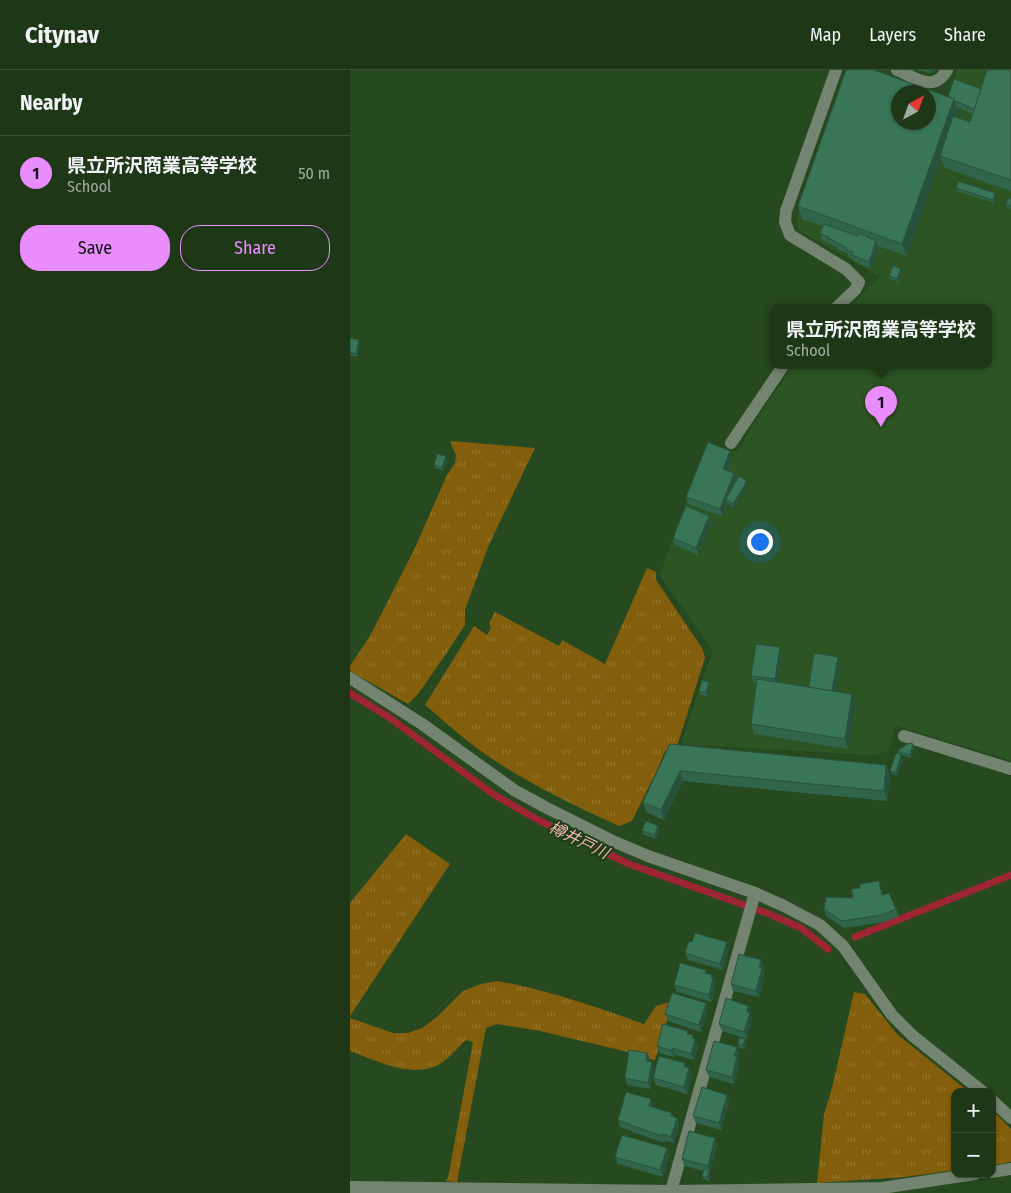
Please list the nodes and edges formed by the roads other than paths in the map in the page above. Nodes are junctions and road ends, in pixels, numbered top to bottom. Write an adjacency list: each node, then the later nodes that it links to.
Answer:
1 (836, 70): 4 (street)
2 (897, 70): 3 (street)
3 (947, 70)
4 (840, 304)
5 (781, 369): 6 (street)
6 (731, 443)
7 (350, 678): 10 (street)
8 (904, 736): 9 (street)
9 (1011, 768)
10 (755, 893): 11 (street); 18 (street)
11 (978, 1088)
12 (996, 1104): 13 (street)
13 (1011, 1118)
14 (1011, 1169): 15 (street)
15 (996, 1171)
16 (951, 1178): 18 (street)
17 (350, 1187): 18 (street)
18 (671, 1191)

